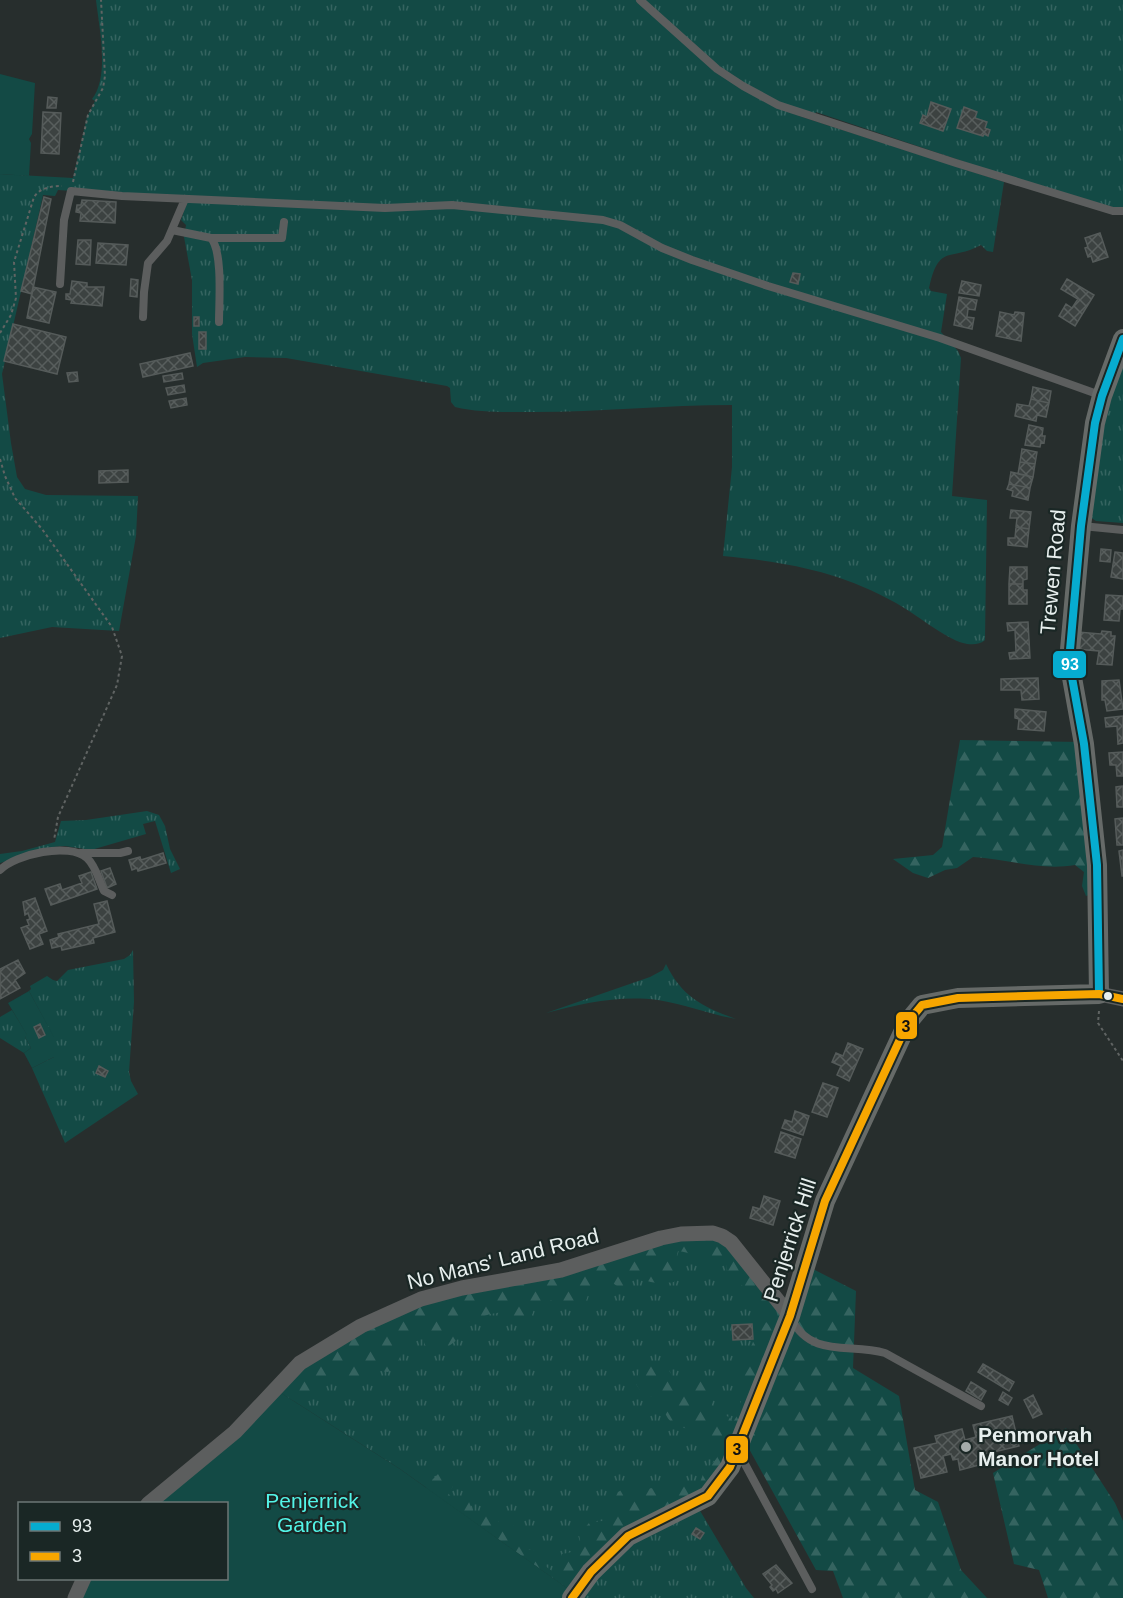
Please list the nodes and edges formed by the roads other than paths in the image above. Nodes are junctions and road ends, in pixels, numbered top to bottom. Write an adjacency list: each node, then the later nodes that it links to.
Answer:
1 (640, 0): 3 (lane)
2 (185, 199): 5 (lane); 7 (lane); 11 (lane)
3 (1123, 211)
4 (284, 222): 6 (lane)
5 (172, 230): 6 (lane); 8 (lane)
6 (211, 238): 9 (lane)
7 (60, 284)
8 (143, 318)
9 (219, 322)
10 (1123, 339): 11 (street, Trewen Road)
11 (1102, 396): 12 (street, Trewen Road)
12 (1081, 526): 13 (lane); 18 (street, Trewen Road)
13 (1123, 530)
14 (128, 851): 15 (lane)
15 (79, 853): 16 (lane); 17 (lane)
16 (0, 870)
17 (112, 895)
18 (1099, 994): 19 (street); 20 (street, Penjerrick Hill)
19 (1123, 999)
20 (790, 1316): 21 (lane); 22 (street, Penjerrick Hill); 23 (street, No Mans' Land Road)
21 (981, 1406)
22 (737, 1449): 25 (lane); 27 (street, Penjerrick Hill)
23 (149, 1502)
24 (83, 1580): 26 (street)
25 (812, 1589)
26 (75, 1598)
27 (572, 1598)

